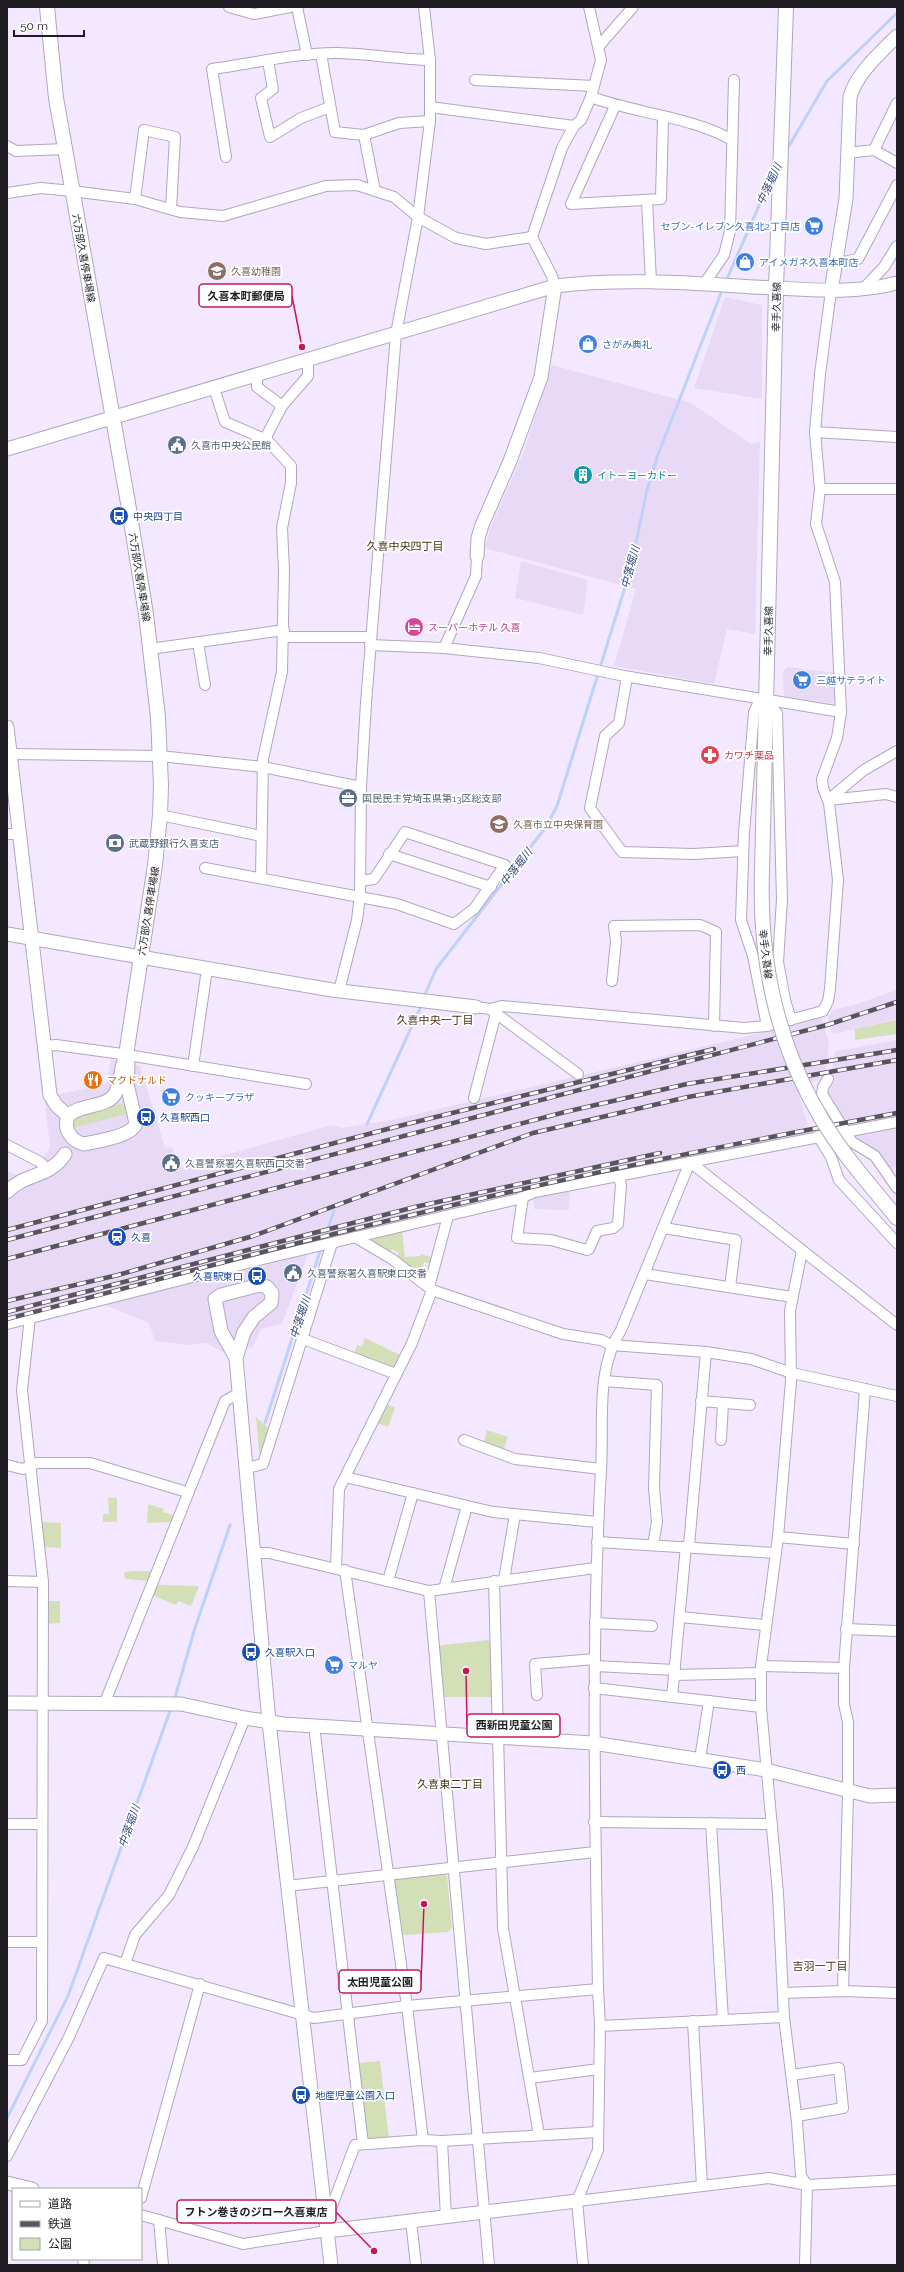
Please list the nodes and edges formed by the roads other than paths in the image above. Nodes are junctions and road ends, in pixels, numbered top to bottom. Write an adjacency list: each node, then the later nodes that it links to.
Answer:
1 (47, 7): 29 (main road, 六万部久喜停車場線)
2 (229, 7): 3 (street)
3 (290, 7)
4 (297, 7): 12 (street)
5 (424, 7): 13 (street)
6 (589, 7): 10 (street)
7 (633, 7): 10 (street)
8 (786, 7): 49 (main road, 幸手久喜線)
9 (897, 36): 31 (street)
10 (599, 46): 17 (street)
11 (320, 54): 12 (street); 13 (street); 21 (street)
12 (307, 55): 14 (street)
13 (430, 60): 22 (street)
14 (268, 62): 21 (street); 32 (street)
15 (475, 80): 17 (street)
16 (734, 80): 27 (street)
17 (594, 86): 18 (street)
18 (591, 97): 20 (street); 25 (street)
19 (897, 105): 30 (street)
20 (615, 106): 23 (street); 39 (street)
21 (330, 107): 26 (street)
22 (430, 107): 24 (street); 25 (street)
23 (663, 118): 27 (street); 39 (street)
24 (430, 121): 26 (street); 41 (street)
25 (574, 126): 42 (street)
26 (364, 135): 36 (street)
27 (732, 140): 47 (street)
28 (7, 146): 29 (street)
29 (65, 149): 35 (main road, 六万部久喜停車場線)
30 (874, 150): 31 (street); 33 (street)
31 (848, 153): 44 (street)
32 (226, 157)
33 (897, 163)
34 (897, 185): 44 (street)
35 (72, 191): 37 (street); 38 (street); 57 (main road, 六万部久喜停車場線)
36 (375, 191): 40 (street); 41 (street)
37 (7, 193)
38 (135, 199): 40 (street); 40 (street)
39 (647, 200): 45 (street)
40 (171, 209)
41 (418, 217): 42 (street); 52 (street)
42 (532, 237): 48 (street)
43 (897, 246): 50 (street)
44 (834, 264): 51 (street)
45 (651, 282): 47 (street); 48 (street)
46 (897, 283): 50 (street)
47 (704, 284): 49 (street)
48 (555, 286): 52 (street); 64 (street)
49 (776, 288): 51 (street); 72 (main road, 幸手久喜線)
50 (864, 288): 51 (street)
51 (831, 291): 58 (street)
52 (396, 334): 53 (street); 66 (street)
53 (308, 359): 54 (street); 56 (street)
54 (257, 374): 55 (street); 56 (street)
55 (214, 388): 57 (street); 60 (street)
56 (282, 406): 60 (street)
57 (113, 418): 61 (street); 69 (main road, 六万部久喜停車場線)
58 (815, 432): 59 (street); 62 (street)
59 (897, 437)
60 (267, 440): 65 (street)
61 (7, 449)
62 (820, 489): 63 (street); 73 (street)
63 (897, 490)
64 (477, 556): 68 (street)
65 (284, 633): 66 (street); 67 (street); 78 (street)
66 (371, 641): 68 (street); 79 (street)
67 (198, 643): 69 (street); 71 (street)
68 (444, 648): 70 (street)
69 (150, 649): 77 (main road, 六万部久喜停車場線)
70 (627, 677): 72 (street); 85 (street)
71 (205, 685)
72 (766, 699): 73 (street); 85 (street); 100 (street); 127 (main road, 幸手久喜線, bridge)
73 (841, 712): 81 (street)
74 (7, 727): 76 (street)
75 (897, 752): 81 (street)
76 (11, 754): 77 (street); 83 (street)
77 (160, 756): 78 (street); 82 (main road, 六万部久喜停車場線)
78 (263, 767): 79 (street); 84 (street)
79 (361, 787): 89 (street)
80 (897, 797): 81 (street)
81 (828, 800): 100 (street)
82 (160, 815): 84 (street); 94 (main road, 六万部久喜停車場線)
83 (14, 834): 93 (street)
84 (261, 836): 88 (street)
85 (743, 851): 102 (street)
86 (389, 854): 89 (street); 90 (street); 90 (street)
87 (205, 868): 88 (street)
88 (261, 877): 91 (street)
89 (360, 881): 91 (street)
90 (491, 887): 91 (street)
91 (360, 896): 97 (street)
92 (7, 934): 93 (street)
93 (33, 938): 94 (street); 103 (street)
94 (141, 957): 95 (street); 104 (main road, 六万部久喜停車場線)
95 (207, 968): 97 (street); 105 (street)
96 (612, 981): 101 (street)
97 (338, 991): 98 (street)
98 (476, 1007): 99 (street)
99 (493, 1011): 101 (street); 106 (street); 109 (street)
100 (791, 1020): 102 (street)
101 (714, 1026): 102 (street)
102 (767, 1026)
103 (45, 1046): 104 (street); 112 (street)
104 (126, 1055): 105 (street); 110 (street); 111 (street)
105 (193, 1066): 108 (street)
106 (578, 1074)
107 (828, 1079): 115 (street)
108 (306, 1084)
109 (474, 1098)
110 (109, 1100): 111 (street); 112 (street)
111 (132, 1105): 117 (street)
112 (68, 1116): 114 (street)
113 (897, 1122): 115 (street)
114 (67, 1129): 117 (street); 119 (street)
115 (845, 1131): 116 (street); 123 (street)
116 (818, 1136): 120 (street); 131 (street)
117 (84, 1144): 119 (street)
118 (7, 1145): 121 (street)
119 (65, 1154): 121 (street)
120 (690, 1162): 122 (street); 128 (street); 132 (street)
121 (48, 1170): 124 (street)
122 (619, 1177): 125 (street); 125 (street)
123 (897, 1188)
124 (7, 1192)
125 (523, 1197): 126 (street)
126 (448, 1216): 129 (street); 135 (street)
127 (897, 1218)
128 (664, 1228): 133 (street); 134 (street)
129 (355, 1237): 130 (street); 135 (street)
130 (331, 1243): 137 (street); 140 (street)
131 (897, 1243)
132 (802, 1251): 136 (street); 139 (street)
133 (645, 1274): 134 (street); 141 (street)
134 (730, 1287): 136 (street)
135 (431, 1288): 141 (street); 145 (street)
136 (792, 1297): 144 (street)
137 (30, 1317): 138 (street); 156 (street)
138 (7, 1324)
139 (897, 1325)
140 (303, 1339): 145 (street); 157 (street)
141 (611, 1345): 142 (street); 146 (street)
142 (706, 1352): 144 (street); 150 (street)
143 (236, 1358): 143 (street); 148 (street)
144 (792, 1373): 147 (street); 165 (street)
145 (396, 1374): 159 (street)
146 (604, 1381): 158 (street); 168 (street)
147 (865, 1389): 149 (street); 167 (street)
148 (239, 1393): 157 (street); 160 (street)
149 (897, 1396)
150 (701, 1401): 151 (street); 169 (street)
151 (723, 1403): 152 (street); 154 (street)
152 (750, 1405)
153 (464, 1440): 158 (street)
154 (721, 1440)
155 (7, 1465): 156 (street)
156 (29, 1467): 160 (street); 177 (street)
157 (246, 1468): 171 (street)
158 (601, 1469): 164 (street)
159 (345, 1478): 161 (street); 173 (street)
160 (187, 1492): 194 (street)
161 (413, 1493): 162 (street); 175 (street)
162 (467, 1506): 163 (street); 178 (street)
163 (515, 1514): 164 (street); 176 (street)
164 (597, 1522): 166 (street)
165 (778, 1537): 167 (street); 170 (street)
166 (597, 1542): 168 (street); 172 (street)
167 (854, 1544): 184 (street)
168 (653, 1545): 169 (street)
169 (687, 1546): 170 (street); 180 (street)
170 (776, 1552): 182 (street)
171 (254, 1553): 173 (street); 199 (street)
172 (595, 1568): 176 (street); 181 (street)
173 (341, 1569): 175 (street); 201 (street)
174 (7, 1581): 177 (street)
175 (388, 1581): 179 (street)
176 (499, 1581): 178 (street); 203 (street)
177 (43, 1582): 196 (street)
178 (444, 1588): 179 (street)
179 (429, 1591): 202 (street)
180 (680, 1617): 182 (street); 189 (street)
181 (595, 1623): 183 (street); 186 (street)
182 (765, 1625): 188 (street)
183 (652, 1626)
184 (846, 1629): 185 (street); 187 (street)
185 (897, 1631)
186 (595, 1663): 189 (street); 190 (street); 191 (street)
187 (844, 1668): 188 (street); 207 (street)
188 (761, 1670): 189 (street); 197 (street)
189 (675, 1673): 192 (street)
190 (594, 1688): 192 (street); 204 (street)
191 (537, 1696)
192 (672, 1697): 193 (street)
193 (710, 1701): 197 (street); 205 (street)
194 (105, 1702): 196 (street); 198 (street)
195 (7, 1703): 196 (street)
196 (43, 1703): 212 (street)
197 (761, 1707): 206 (street)
198 (245, 1718): 199 (street); 222 (street)
199 (269, 1722): 200 (street); 219 (street)
200 (314, 1725): 201 (street); 218 (street)
201 (366, 1728): 202 (street); 217 (street)
202 (440, 1732): 203 (street); 216 (street)
203 (499, 1736): 204 (street); 215 (street)
204 (593, 1742): 205 (street); 209 (street)
205 (700, 1759): 206 (street)
206 (766, 1770): 207 (street); 213 (street)
207 (848, 1792): 208 (street); 225 (street)
208 (897, 1795)
209 (594, 1822): 210 (street); 214 (street)
210 (711, 1823): 213 (street); 234 (street)
211 (7, 1824): 212 (street)
212 (42, 1824): 221 (street)
213 (772, 1824): 226 (street)
214 (595, 1852): 215 (street); 224 (street)
215 (503, 1862): 216 (street); 228 (street)
216 (453, 1867): 217 (street); 229 (street)
217 (388, 1874): 218 (street); 230 (street)
218 (332, 1880): 219 (street); 231 (street)
219 (287, 1886): 232 (street)
220 (7, 1942): 221 (street)
221 (41, 1942): 237 (street)
222 (125, 1964): 223 (street); 248 (street)
223 (200, 1984): 232 (street); 254 (street)
224 (598, 1989): 228 (street); 236 (street)
225 (843, 1991): 226 (street); 227 (street)
226 (783, 1993): 233 (street)
227 (897, 1993)
228 (517, 1997): 229 (street); 240 (street)
229 (465, 2002): 230 (street); 244 (street)
230 (407, 2006): 231 (street); 245 (street)
231 (348, 2014): 232 (street); 247 (street)
232 (302, 2015): 261 (street)
233 (784, 2017): 234 (street); 239 (street)
234 (724, 2020): 235 (street)
235 (693, 2021): 236 (street); 252 (street)
236 (600, 2026): 238 (street)
237 (7, 2060)
238 (600, 2069): 240 (street); 242 (street)
239 (792, 2075): 241 (street); 241 (street)
240 (530, 2078): 243 (street)
241 (797, 2116): 251 (street)
242 (598, 2132): 243 (street); 255 (street)
243 (539, 2135): 244 (street)
244 (477, 2137): 246 (street); 256 (street)
245 (423, 2140): 246 (street); 247 (street)
246 (442, 2141): 258 (street)
247 (363, 2144): 261 (street)
248 (7, 2156)
249 (897, 2180): 251 (street)
250 (7, 2184): 253 (street)
251 (807, 2185): 252 (street); 267 (street)
252 (702, 2186): 255 (street)
253 (27, 2188)
254 (142, 2194)
255 (577, 2201): 256 (street); 266 (street)
256 (484, 2213): 258 (street); 265 (street)
257 (142, 2215): 259 (street)
258 (446, 2217): 260 (street)
259 (159, 2220): 261 (street); 262 (street)
260 (411, 2221): 261 (street); 264 (street)
261 (326, 2227): 263 (street)
262 (163, 2265)
263 (331, 2265)
264 (416, 2265)
265 (489, 2265)
266 (583, 2265)
267 (805, 2265)

